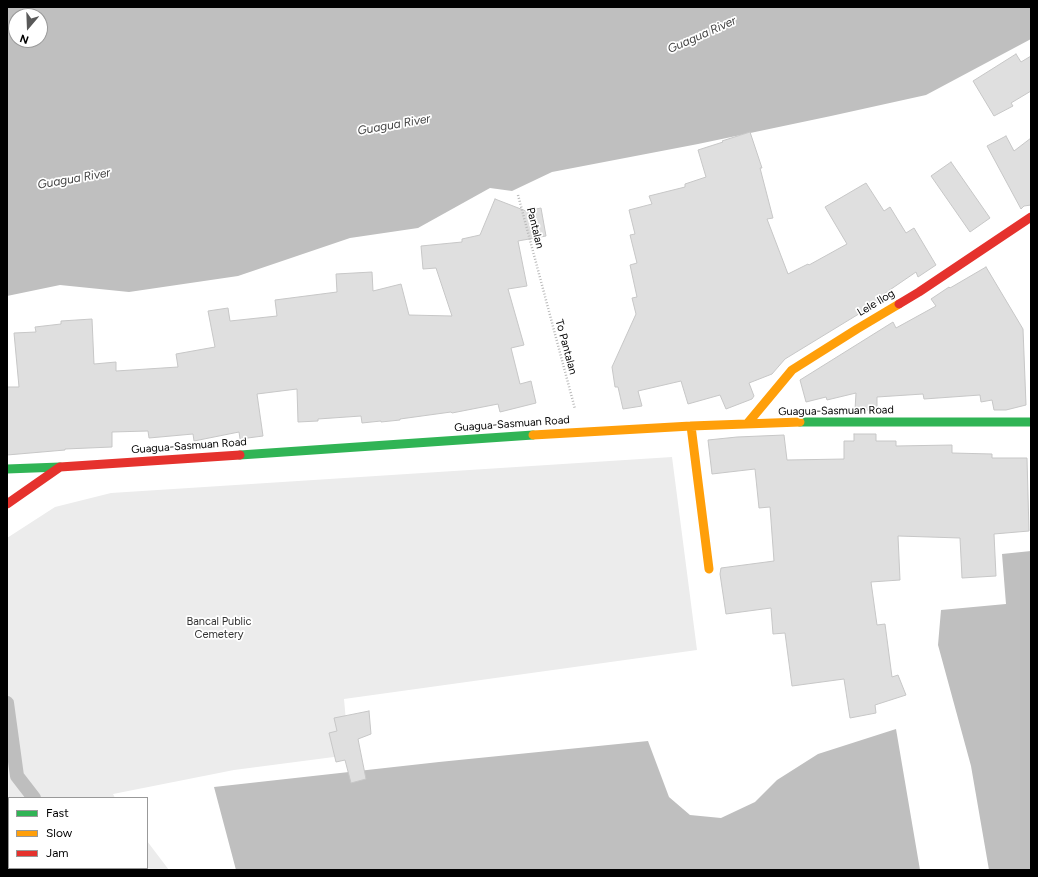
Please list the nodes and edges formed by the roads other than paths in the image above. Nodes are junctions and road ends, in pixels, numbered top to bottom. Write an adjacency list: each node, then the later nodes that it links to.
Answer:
1 (1031, 217): 3 (main road, Lele Ilog)
2 (1031, 422): 3 (main road, Guagua-Sasmuan Road)
3 (747, 424): 4 (main road, Guagua-Sasmuan Road)
4 (691, 426): 5 (main road, Guagua-Sasmuan Road); 8 (main road)
5 (60, 467): 6 (main road, Guagua-Sasmuan Road); 7 (main road)
6 (7, 469)
7 (7, 504)
8 (709, 569)
9 (7, 703): 10 (lane)
10 (33, 797)

